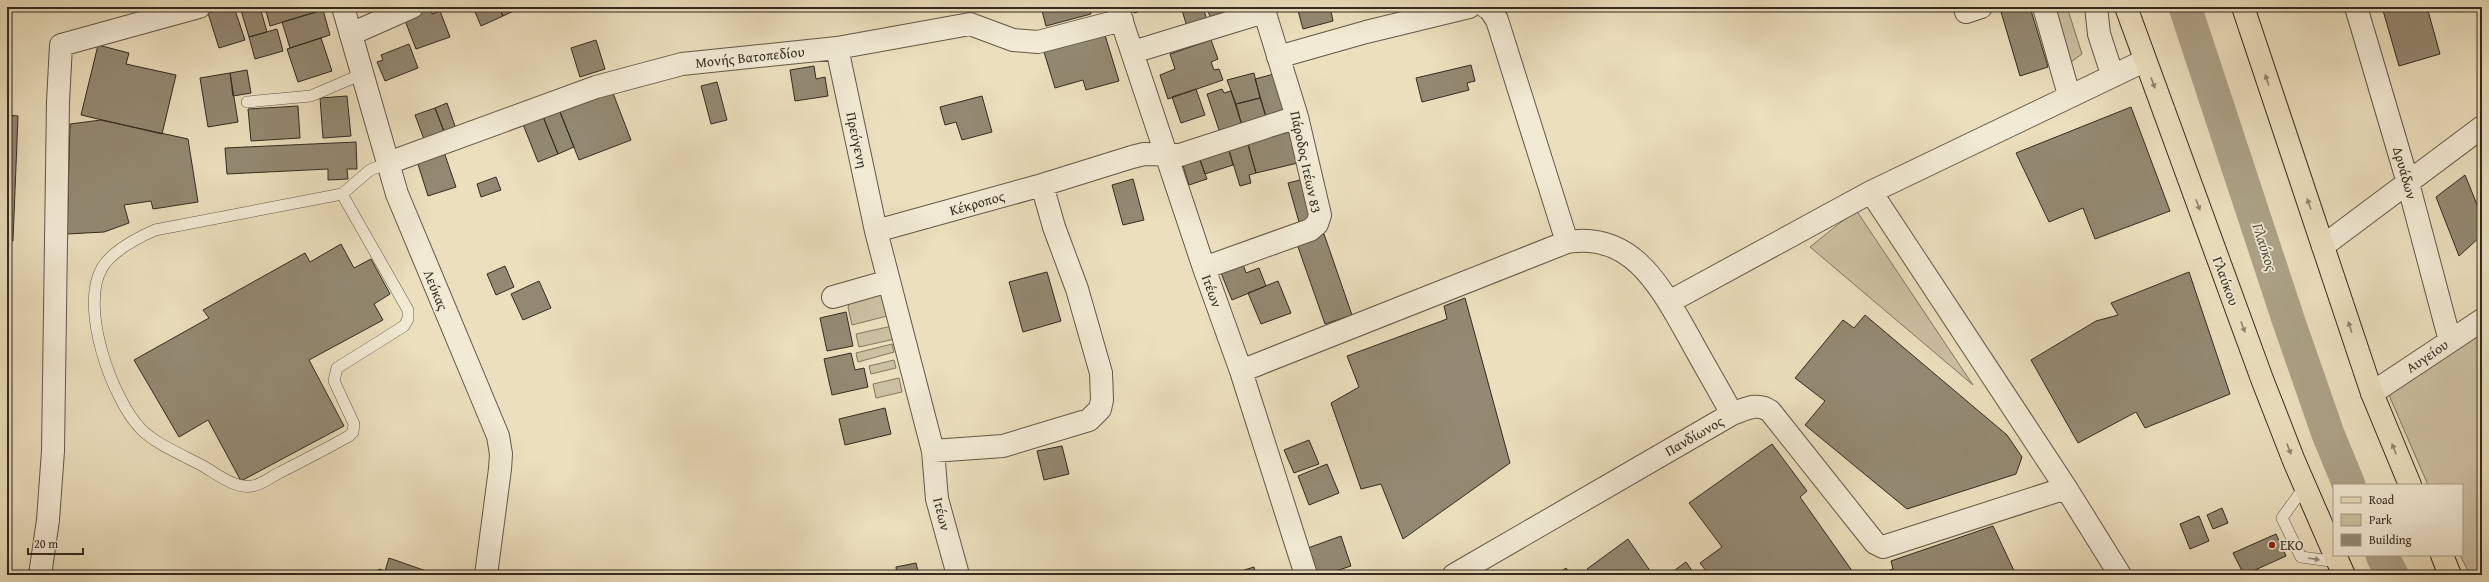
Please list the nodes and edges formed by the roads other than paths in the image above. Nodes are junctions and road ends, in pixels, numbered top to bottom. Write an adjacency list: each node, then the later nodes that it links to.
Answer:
1 (199, 7): 50 (street)
2 (343, 7): 13 (street, Λεύκας)
3 (412, 7): 13 (street)
4 (1469, 7): 16 (street)
5 (1486, 7): 31 (street)
6 (2044, 7): 20 (street)
7 (2096, 7): 19 (street)
8 (2126, 7): 17 (main road, Γλαύκου)
9 (2243, 7): 32 (main road, one-way to 9)
10 (2356, 7): 26 (street, Δρυάδων)
11 (1264, 10): 15 (street); 16 (street, Πάροδος Ιτέων 83)
12 (1119, 14): 14 (street, Μονής Βατοπεδίου); 15 (street, Ιτέων)
13 (351, 34): 18 (street, Λεύκας)
14 (837, 48): 25 (street, Μονής Βατοπεδίου); 30 (street, Πρεύγενη)
15 (1133, 52): 24 (street, Ιτέων)
16 (1278, 57): 22 (street, Πάροδος Ιτέων 83)
17 (2144, 60): 19 (street); 44 (main road, Γλαύκου, one-way to 44)
18 (362, 74): 21 (lane); 25 (street, Λεύκας)
19 (2112, 74): 20 (street)
20 (2069, 95): 28 (street)
21 (247, 102)
22 (1296, 117): 24 (street, Κέκροπος); 33 (street, Πάροδος Ιτέων 83)
23 (2482, 127): 26 (street)
24 (1167, 154): 27 (street, Κέκροπος); 33 (street, Ιτέων)
25 (388, 163): 29 (lane); 51 (street, Λεύκας)
26 (2408, 183): 32 (street); 38 (street, Δρυάδων)
27 (1042, 185): 30 (street, Κέκροπος); 42 (street)
28 (1871, 192): 36 (street); 45 (street)
29 (342, 194): 29 (lane)
30 (876, 231): 34 (street)
31 (1567, 242): 36 (street, Πανδίωνος); 39 (street, Πανδίωνος)
32 (2324, 246): 40 (main road, one-way to 32)
33 (1204, 268): 39 (street, Ιτέων)
34 (889, 281): 35 (street); 42 (street)
35 (832, 297)
36 (1669, 302): 41 (street, Πανδίωνος)
37 (2482, 320): 38 (street, Αυγείου)
38 (2450, 341): 40 (street, Αυγείου)
39 (1241, 371): 53 (street, Ιτέων)
40 (2372, 393): 43 (main road, one-way to 40)
41 (1732, 414): 45 (street); 49 (street, Πανδίωνος)
42 (934, 452): 52 (street, Ιτέων)
43 (2410, 484)
44 (2305, 486): 46 (main road, Γλαύκου); 48 (lane, one-way to 48)
45 (2066, 488): 54 (street)
46 (2333, 550)
47 (2442, 556): 55 (main road)
48 (2338, 561)
49 (1462, 573)
50 (40, 575)
51 (486, 575)
52 (958, 575)
53 (1306, 575)
54 (2120, 575)
55 (2450, 575)

